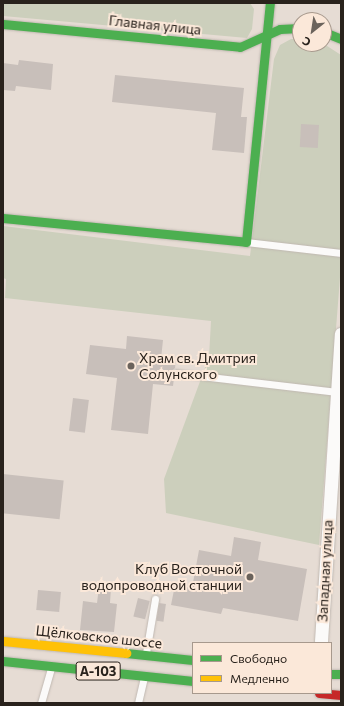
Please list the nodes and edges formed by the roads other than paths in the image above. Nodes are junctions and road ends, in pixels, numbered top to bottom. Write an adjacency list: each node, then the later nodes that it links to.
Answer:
1 (260, 3): 2 (street)
2 (270, 6): 3 (street); 6 (street)
3 (292, 20)
4 (3, 24): 6 (street, Главная улица)
5 (292, 28): 6 (street, Главная улица)
6 (265, 37): 8 (street)
7 (3, 218): 8 (street)
8 (246, 242): 9 (lane)
9 (341, 253)
10 (341, 334): 12 (street, Западная улица)
11 (175, 373): 12 (lane)
12 (338, 384): 13 (street, Западная улица)
13 (337, 433): 16 (street, Западная улица)
14 (155, 599): 17 (lane)
15 (3, 641): 17 (street, Щёлковское шоссе / А-103)
16 (321, 641)
17 (146, 656): 18 (street, Щёлковское шоссе / А-103)
18 (192, 660)
19 (3, 661): 20 (street, А-103)
20 (52, 666): 21 (street, А-103); 25 (lane)
21 (144, 676): 22 (street, А-103); 26 (lane)
22 (192, 681)
23 (330, 694): 24 (street)
24 (341, 695)
25 (41, 703)
26 (138, 703)

